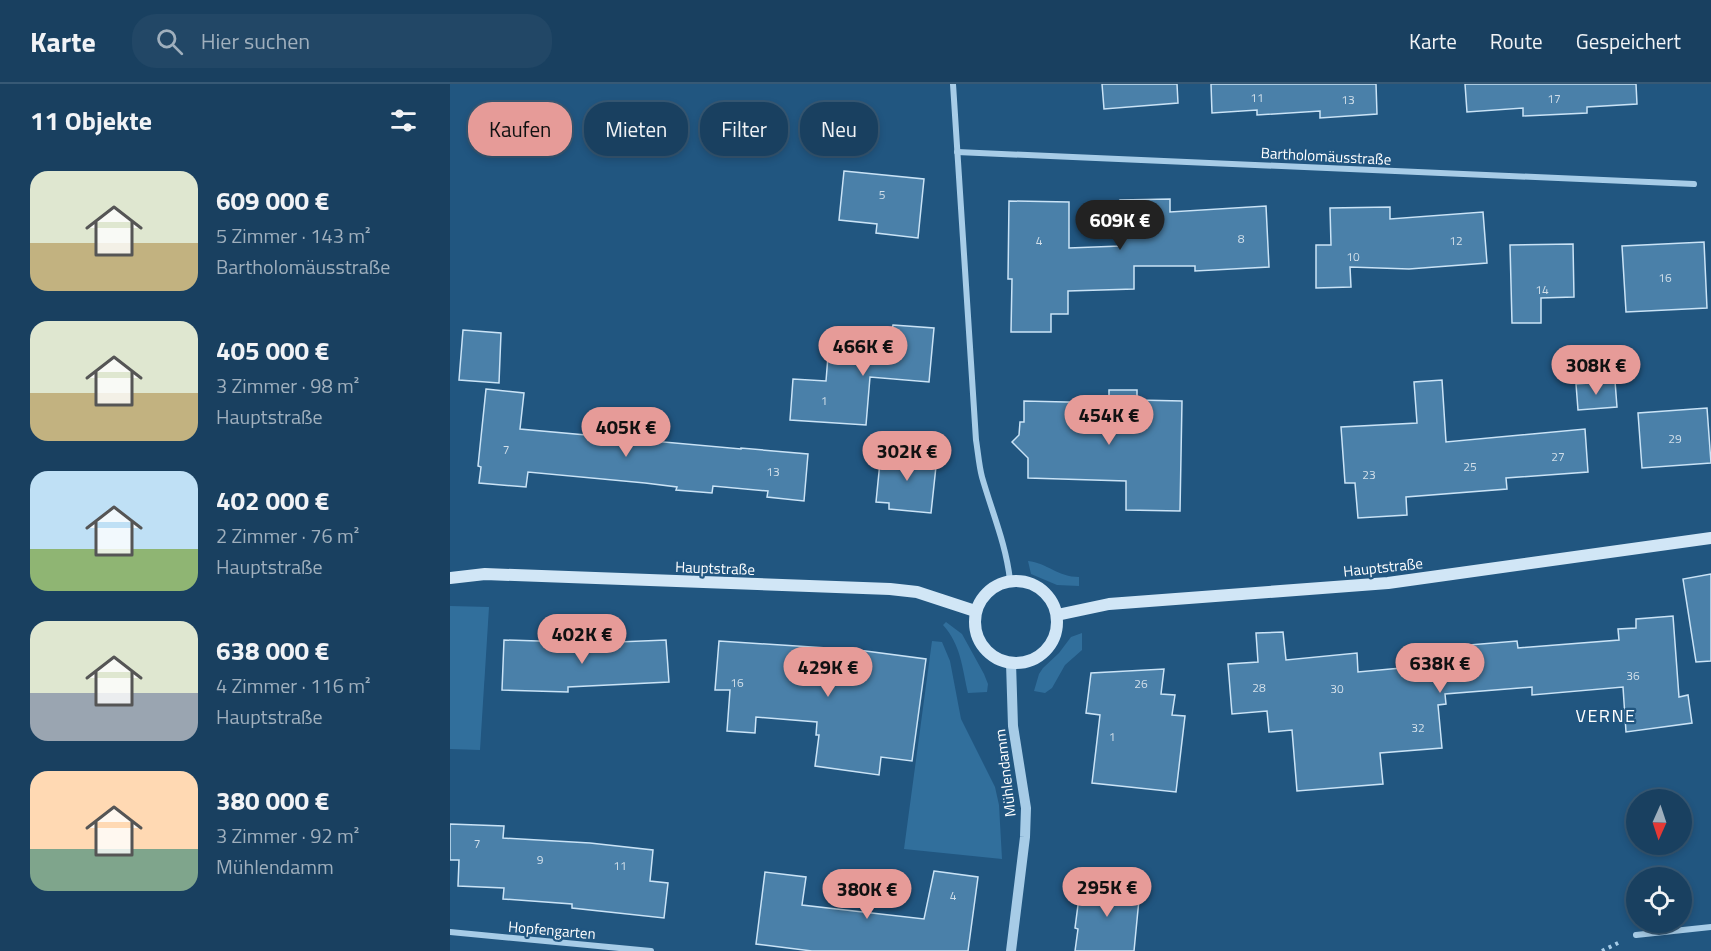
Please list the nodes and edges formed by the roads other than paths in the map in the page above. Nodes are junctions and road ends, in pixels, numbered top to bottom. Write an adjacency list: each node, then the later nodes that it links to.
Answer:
1 (953, 84): 2 (street)
2 (957, 152): 3 (street, Bartholomäusstraße); 6 (street)
3 (1694, 184)
4 (1711, 538): 8 (main road, Hauptstraße)
5 (450, 578): 7 (main road, Hauptstraße)
6 (1010, 580): 7 (main road); 8 (main road)
7 (975, 611): 9 (main road)
8 (1057, 615): 9 (main road)
9 (1011, 663): 14 (street, Mühlendamm)
10 (1711, 927): 12 (street)
11 (450, 932): 13 (street, Hopfengarten)
12 (1636, 935)
13 (651, 951)
14 (1011, 951)

